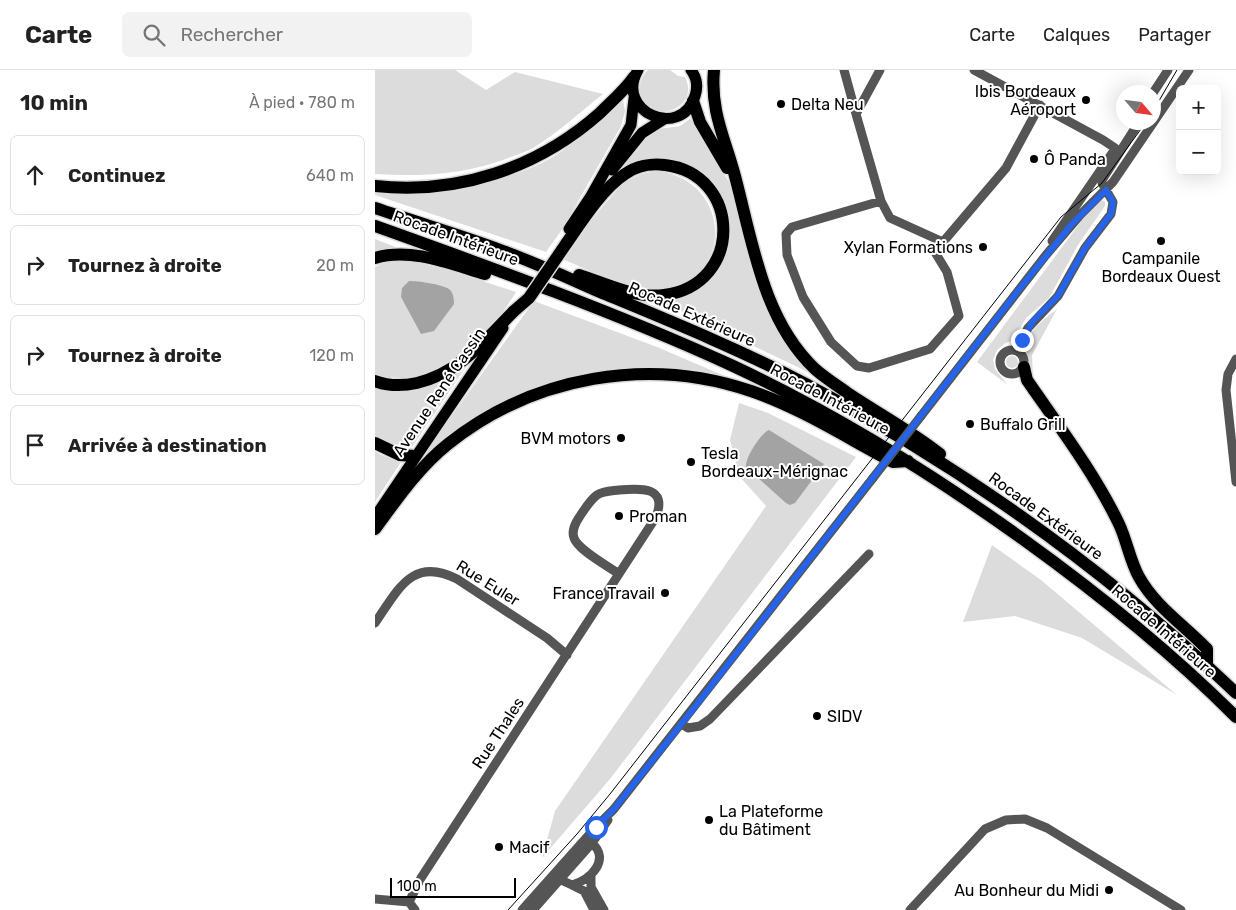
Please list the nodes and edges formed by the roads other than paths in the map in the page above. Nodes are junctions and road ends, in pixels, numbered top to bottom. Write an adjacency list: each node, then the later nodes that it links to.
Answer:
1 (714, 70): 20 (highway)
2 (844, 70): 13 (street)
3 (880, 70): 13 (street)
4 (974, 70): 12 (street)
5 (1168, 70): 9 (street)
6 (1189, 70): 19 (street)
7 (693, 71): 11 (main road)
8 (636, 72): 10 (main road); 18 (highway)
9 (1158, 85)
10 (634, 98): 14 (main road); 21 (main road)
11 (693, 101): 14 (main road); 20 (highway)
12 (1040, 105): 17 (street); 25 (street)
13 (857, 114): 22 (street)
14 (663, 119): 21 (main road)
15 (1127, 130): 17 (street)
16 (1134, 130): 19 (street)
17 (1115, 148): 29 (street)
18 (375, 186)
19 (1106, 190): 29 (street); 32 (street)
20 (739, 192): 40 (highway)
21 (591, 196): 26 (main road)
22 (881, 201): 25 (street); 25 (street)
23 (375, 208): 27 (highway, Rocade Extérieure)
24 (375, 226): 30 (highway, Rocade Intérieure)
25 (943, 242)
26 (563, 243): 27 (highway); 31 (highway, bridge)
27 (505, 252): 40 (highway, Rocade Extérieure)
28 (375, 258): 30 (highway)
29 (1021, 287): 50 (street, bridge)
30 (594, 307): 38 (highway, Rocade Intérieure)
31 (514, 311): 35 (highway); 37 (main road, Avenue René Cassin)
32 (1017, 351): 34 (street); 34 (street)
33 (1236, 359): 39 (street)
34 (1024, 367): 47 (highway)
35 (375, 381)
36 (375, 442): 37 (highway)
37 (415, 456): 41 (main road, Avenue René Cassin)
38 (907, 461): 42 (highway); 49 (highway, Rocade Intérieure)
39 (1236, 482)
40 (1006, 505): 47 (highway, Rocade Extérieure)
41 (375, 517)
42 (375, 529)
43 (869, 554): 50 (street)
44 (619, 574): 44 (street, Rue Thales); 46 (street, Rue Thales)
45 (375, 623): 46 (street, Rue Euler)
46 (567, 655): 59 (street, Rue Thales)
47 (1207, 666): 48 (highway, Rocade Extérieure)
48 (1236, 693)
49 (1236, 717)
50 (682, 724): 51 (street)
51 (614, 809): 52 (street); 53 (street)
52 (592, 843): 53 (street); 55 (street); 56 (street)
53 (581, 844): 54 (street)
54 (562, 865): 56 (street); 60 (street)
55 (591, 875): 57 (street); 63 (street)
56 (561, 880): 57 (street); 61 (street)
57 (572, 884): 62 (street)
58 (375, 899): 59 (street)
59 (412, 906)
60 (522, 910)
61 (533, 910)
62 (595, 910)
63 (604, 910)
64 (910, 910): 65 (street)
65 (1181, 910)

